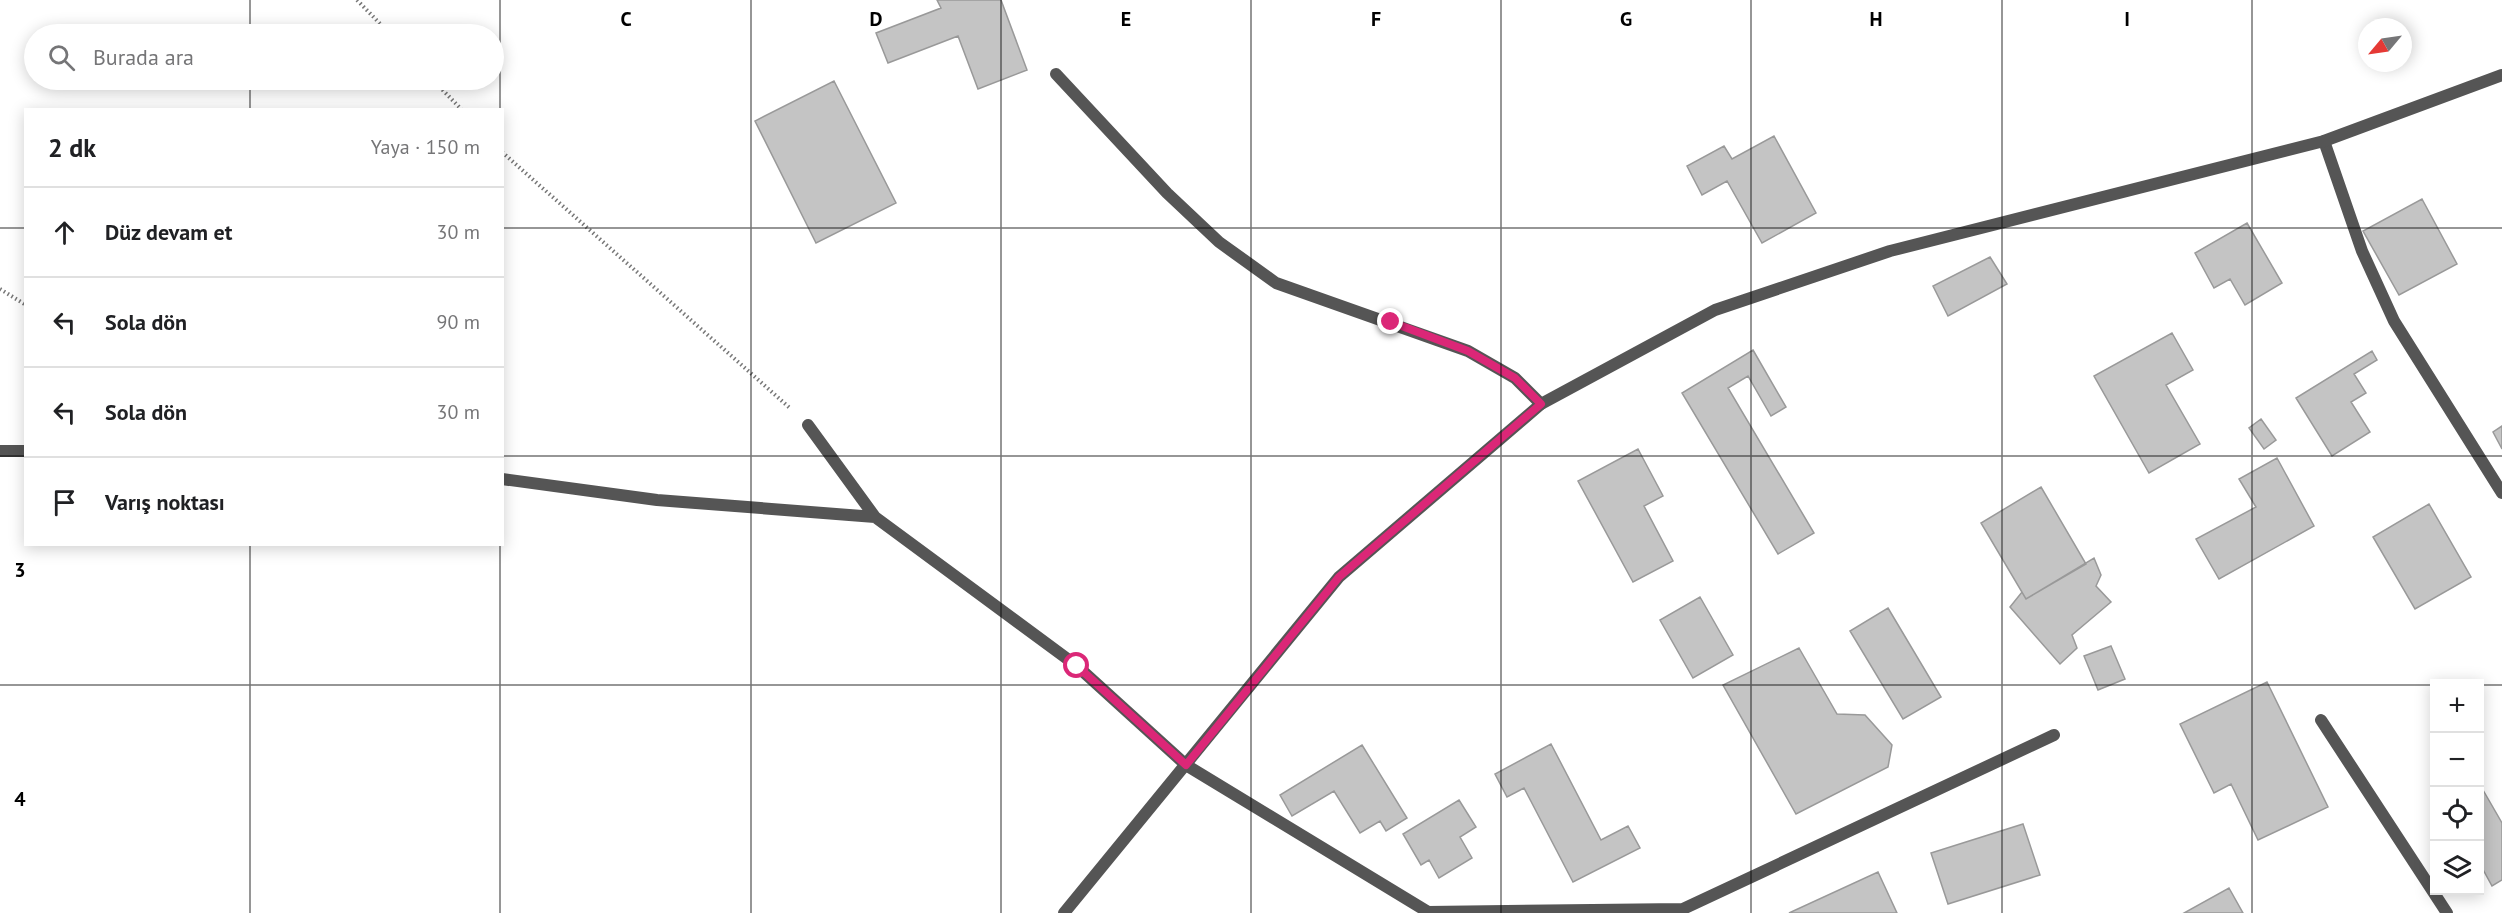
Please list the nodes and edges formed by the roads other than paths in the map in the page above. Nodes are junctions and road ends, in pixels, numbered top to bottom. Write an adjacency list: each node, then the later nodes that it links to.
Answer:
1 (1056, 74): 4 (street)
2 (2502, 75): 3 (street)
3 (2324, 141): 4 (street); 9 (street)
4 (1541, 404): 13 (street)
5 (808, 425): 10 (street)
6 (0, 451): 7 (street)
7 (24, 451)
8 (504, 479): 10 (street)
9 (2502, 494)
10 (875, 517): 13 (street)
11 (2321, 720): 16 (street)
12 (2054, 735): 14 (street)
13 (1186, 765): 14 (street); 15 (street)
14 (1684, 911)
15 (1064, 913)
16 (2446, 913)

